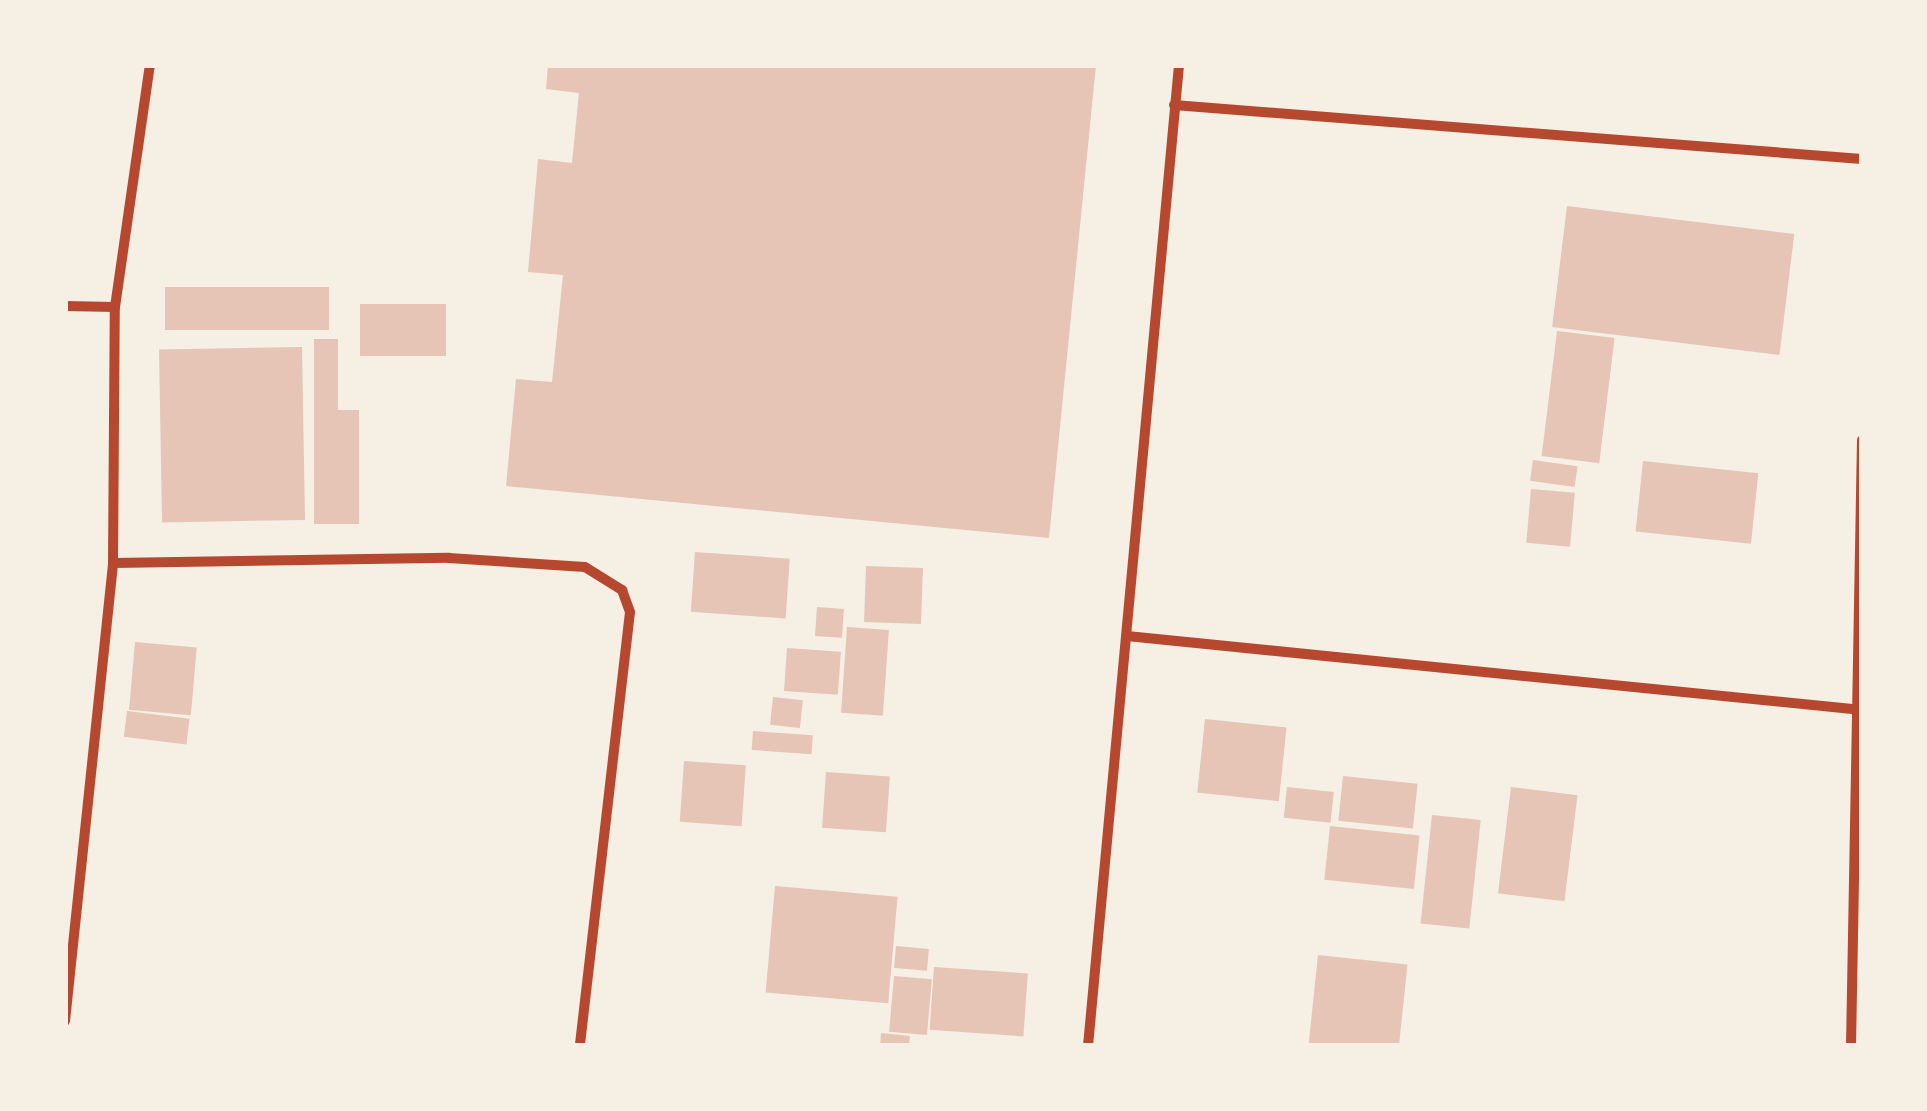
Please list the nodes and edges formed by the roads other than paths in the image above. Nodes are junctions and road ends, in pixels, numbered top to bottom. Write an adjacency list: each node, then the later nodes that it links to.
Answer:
1 (150, 65): 6 (street)
2 (1179, 65): 3 (street)
3 (1174, 105): 4 (street); 9 (street)
4 (1862, 160)
5 (65, 306): 6 (street)
6 (115, 307): 8 (street)
7 (1862, 440): 10 (street)
8 (113, 563): 11 (street); 12 (street)
9 (1128, 636): 10 (street); 13 (street)
10 (1852, 709): 14 (street)
11 (65, 1021)
12 (580, 1046)
13 (1088, 1046)
14 (1851, 1046)

